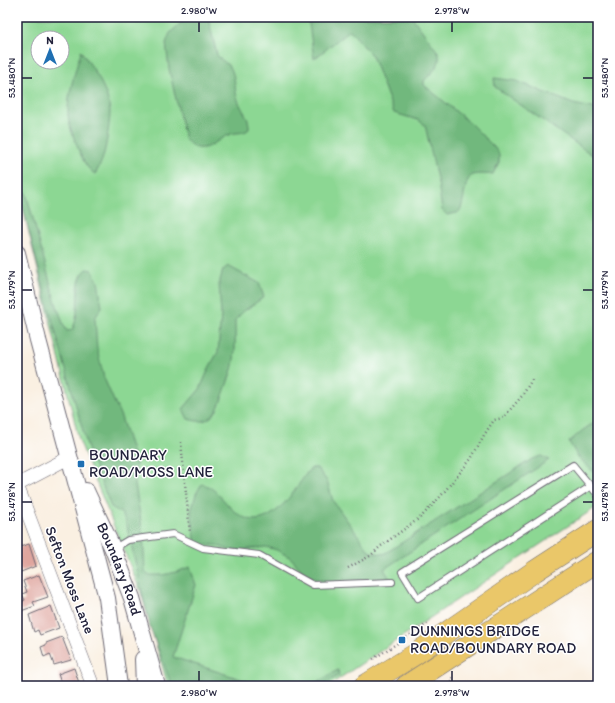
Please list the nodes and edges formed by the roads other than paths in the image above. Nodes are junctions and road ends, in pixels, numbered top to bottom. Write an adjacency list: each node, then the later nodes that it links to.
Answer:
1 (17, 253): 2 (street, Boundary Road)
2 (70, 457): 3 (street); 7 (street, Boundary Road); 13 (street, Boundary Road)
3 (17, 485): 12 (street, Sefton Moss Lane)
4 (591, 486): 5 (lane)
5 (598, 495)
6 (598, 530): 16 (highway)
7 (113, 549): 9 (lane); 10 (street, Boundary Road)
8 (598, 561): 11 (highway)
9 (392, 582)
10 (143, 636): 14 (street); 15 (street, Boundary Road)
11 (415, 682)
12 (93, 686)
13 (119, 686)
14 (144, 686)
15 (157, 686)
16 (364, 686)

